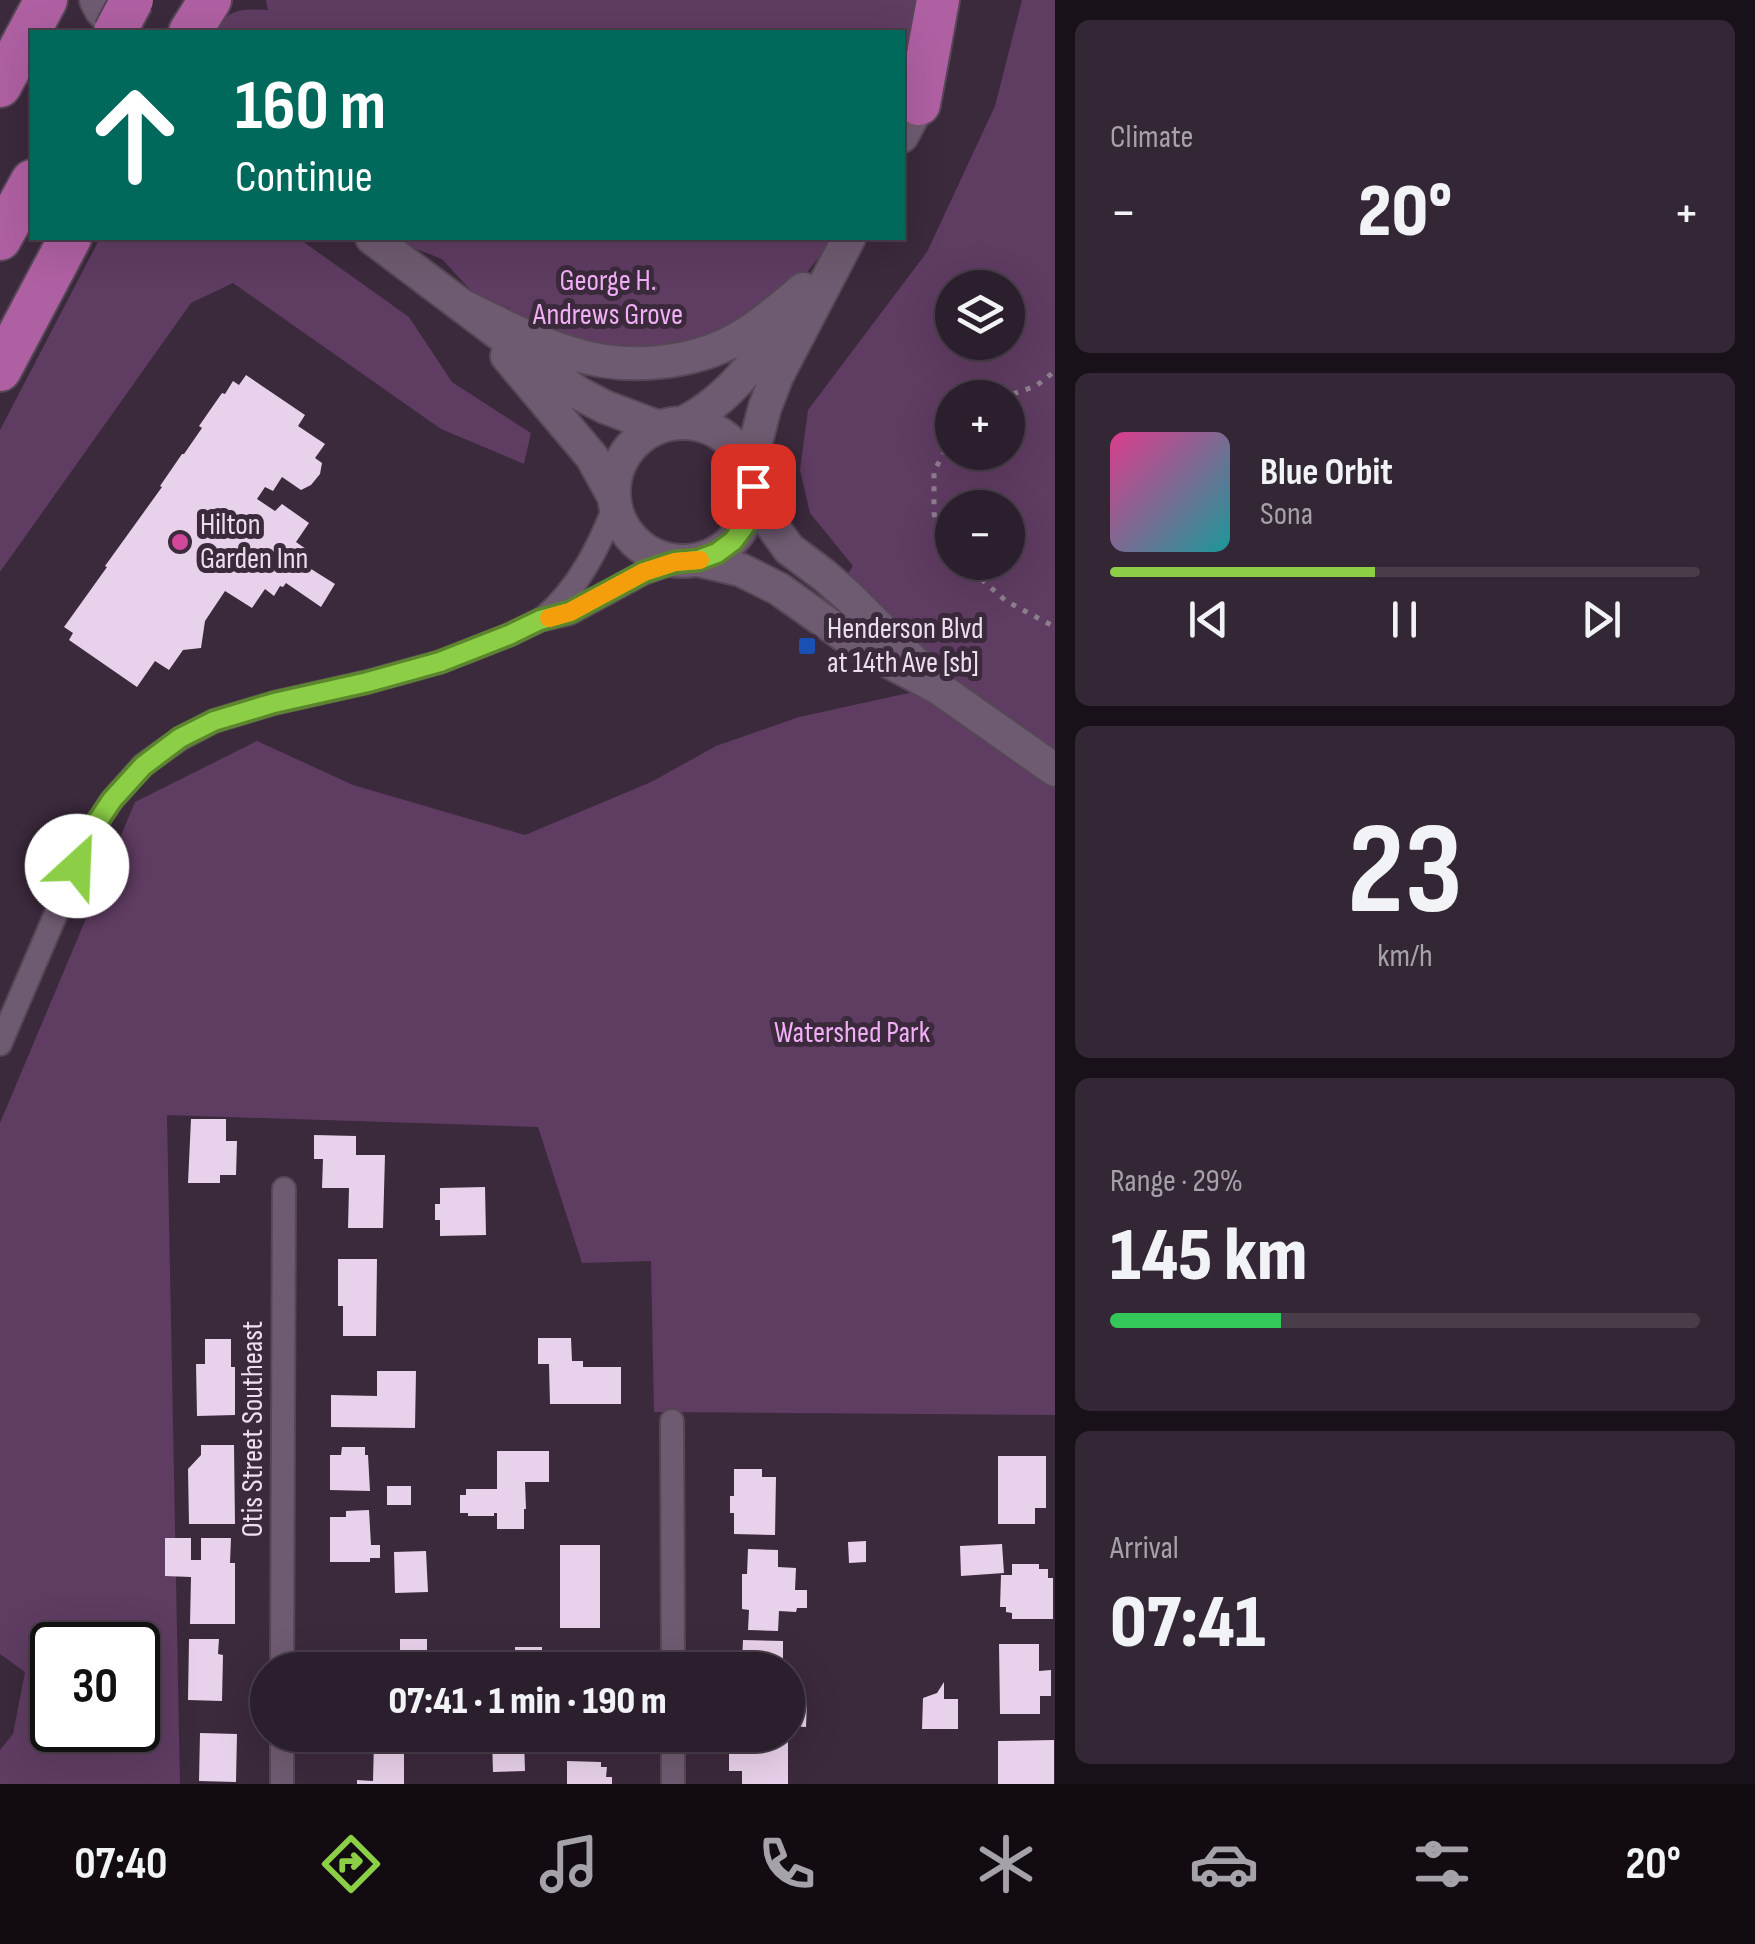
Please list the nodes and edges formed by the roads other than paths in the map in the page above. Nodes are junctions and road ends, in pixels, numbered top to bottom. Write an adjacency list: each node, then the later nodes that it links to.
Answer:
1 (46, 0): 10 (highway)
2 (96, 0): 8 (main road)
3 (132, 0): 7 (highway, bridge)
4 (210, 0): 9 (highway)
5 (938, 0): 11 (highway)
6 (952, 0): 11 (main road)
7 (116, 30)
8 (122, 30)
9 (191, 30)
10 (0, 86)
11 (911, 120)
12 (30, 185): 13 (highway)
13 (0, 239)
14 (69, 240): 20 (highway)
15 (375, 240): 19 (main road)
16 (846, 240): 18 (main road)
17 (847, 240): 22 (main road)
18 (804, 289): 19 (main road); 21 (main road)
19 (465, 308): 21 (main road); 23 (main road)
20 (0, 370)
21 (670, 425): 22 (main road); 23 (main road)
22 (751, 477): 24 (main road); 26 (main road)
23 (614, 500): 24 (main road); 25 (street)
24 (686, 561): 25 (street); 26 (main road)
25 (540, 620): 28 (street)
26 (938, 687): 27 (main road)
27 (1055, 770)
28 (0, 1044)
29 (284, 1188): 31 (street, Otis Street Southeast)
30 (672, 1422): 32 (street)
31 (282, 1652)
32 (672, 1652)
33 (282, 1752): 35 (street)
34 (673, 1752): 36 (street)
35 (282, 1784)
36 (673, 1784)

